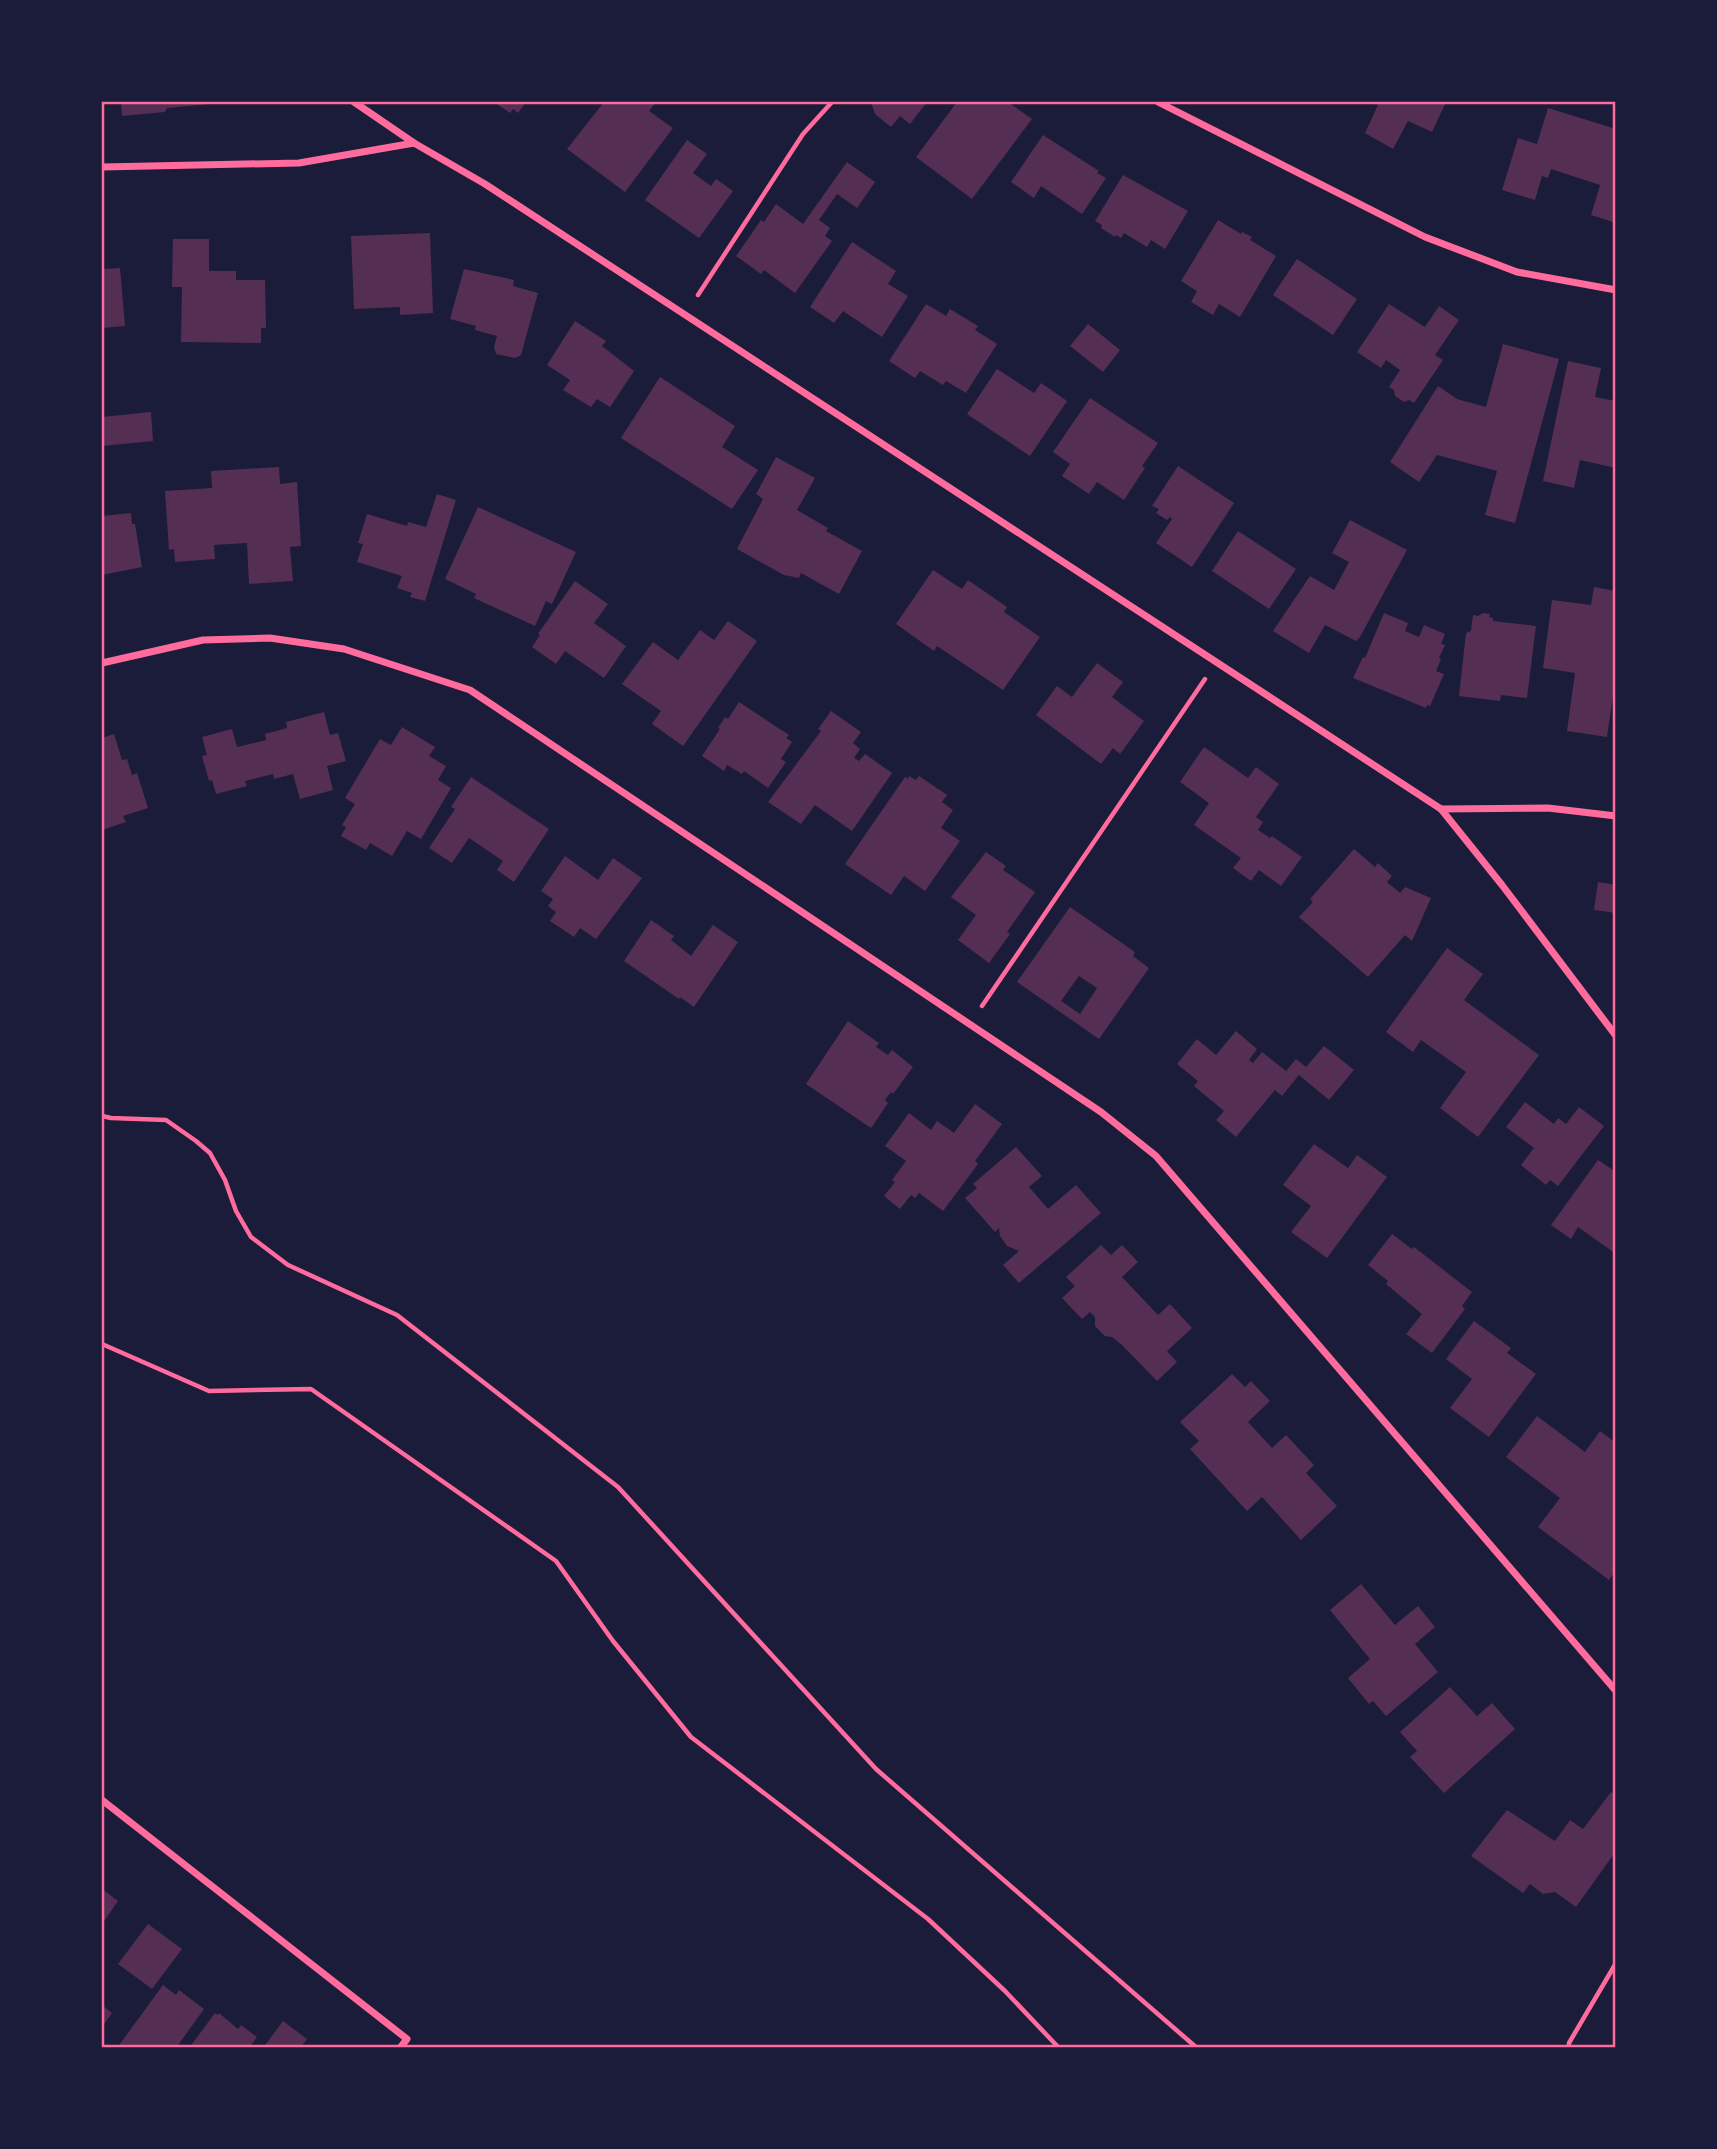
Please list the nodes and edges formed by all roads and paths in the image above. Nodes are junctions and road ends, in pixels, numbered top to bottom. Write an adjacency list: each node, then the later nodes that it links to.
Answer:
1 (354, 102): 4 (street)
2 (832, 102): 7 (path)
3 (1158, 102): 6 (street)
4 (414, 143): 5 (street); 10 (street)
5 (102, 167)
6 (1615, 290)
7 (698, 295)
8 (102, 663): 16 (street)
9 (1208, 676): 12 (path)
10 (1441, 809): 11 (street); 13 (street)
11 (1615, 816)
12 (982, 1006)
13 (1615, 1036)
14 (102, 1116): 21 (path)
15 (102, 1345): 20 (path)
16 (1615, 1691)
17 (102, 1800): 19 (street)
18 (1615, 1962): 22 (path)
19 (400, 2048)
20 (1059, 2048)
21 (1197, 2048)
22 (1569, 2048)

